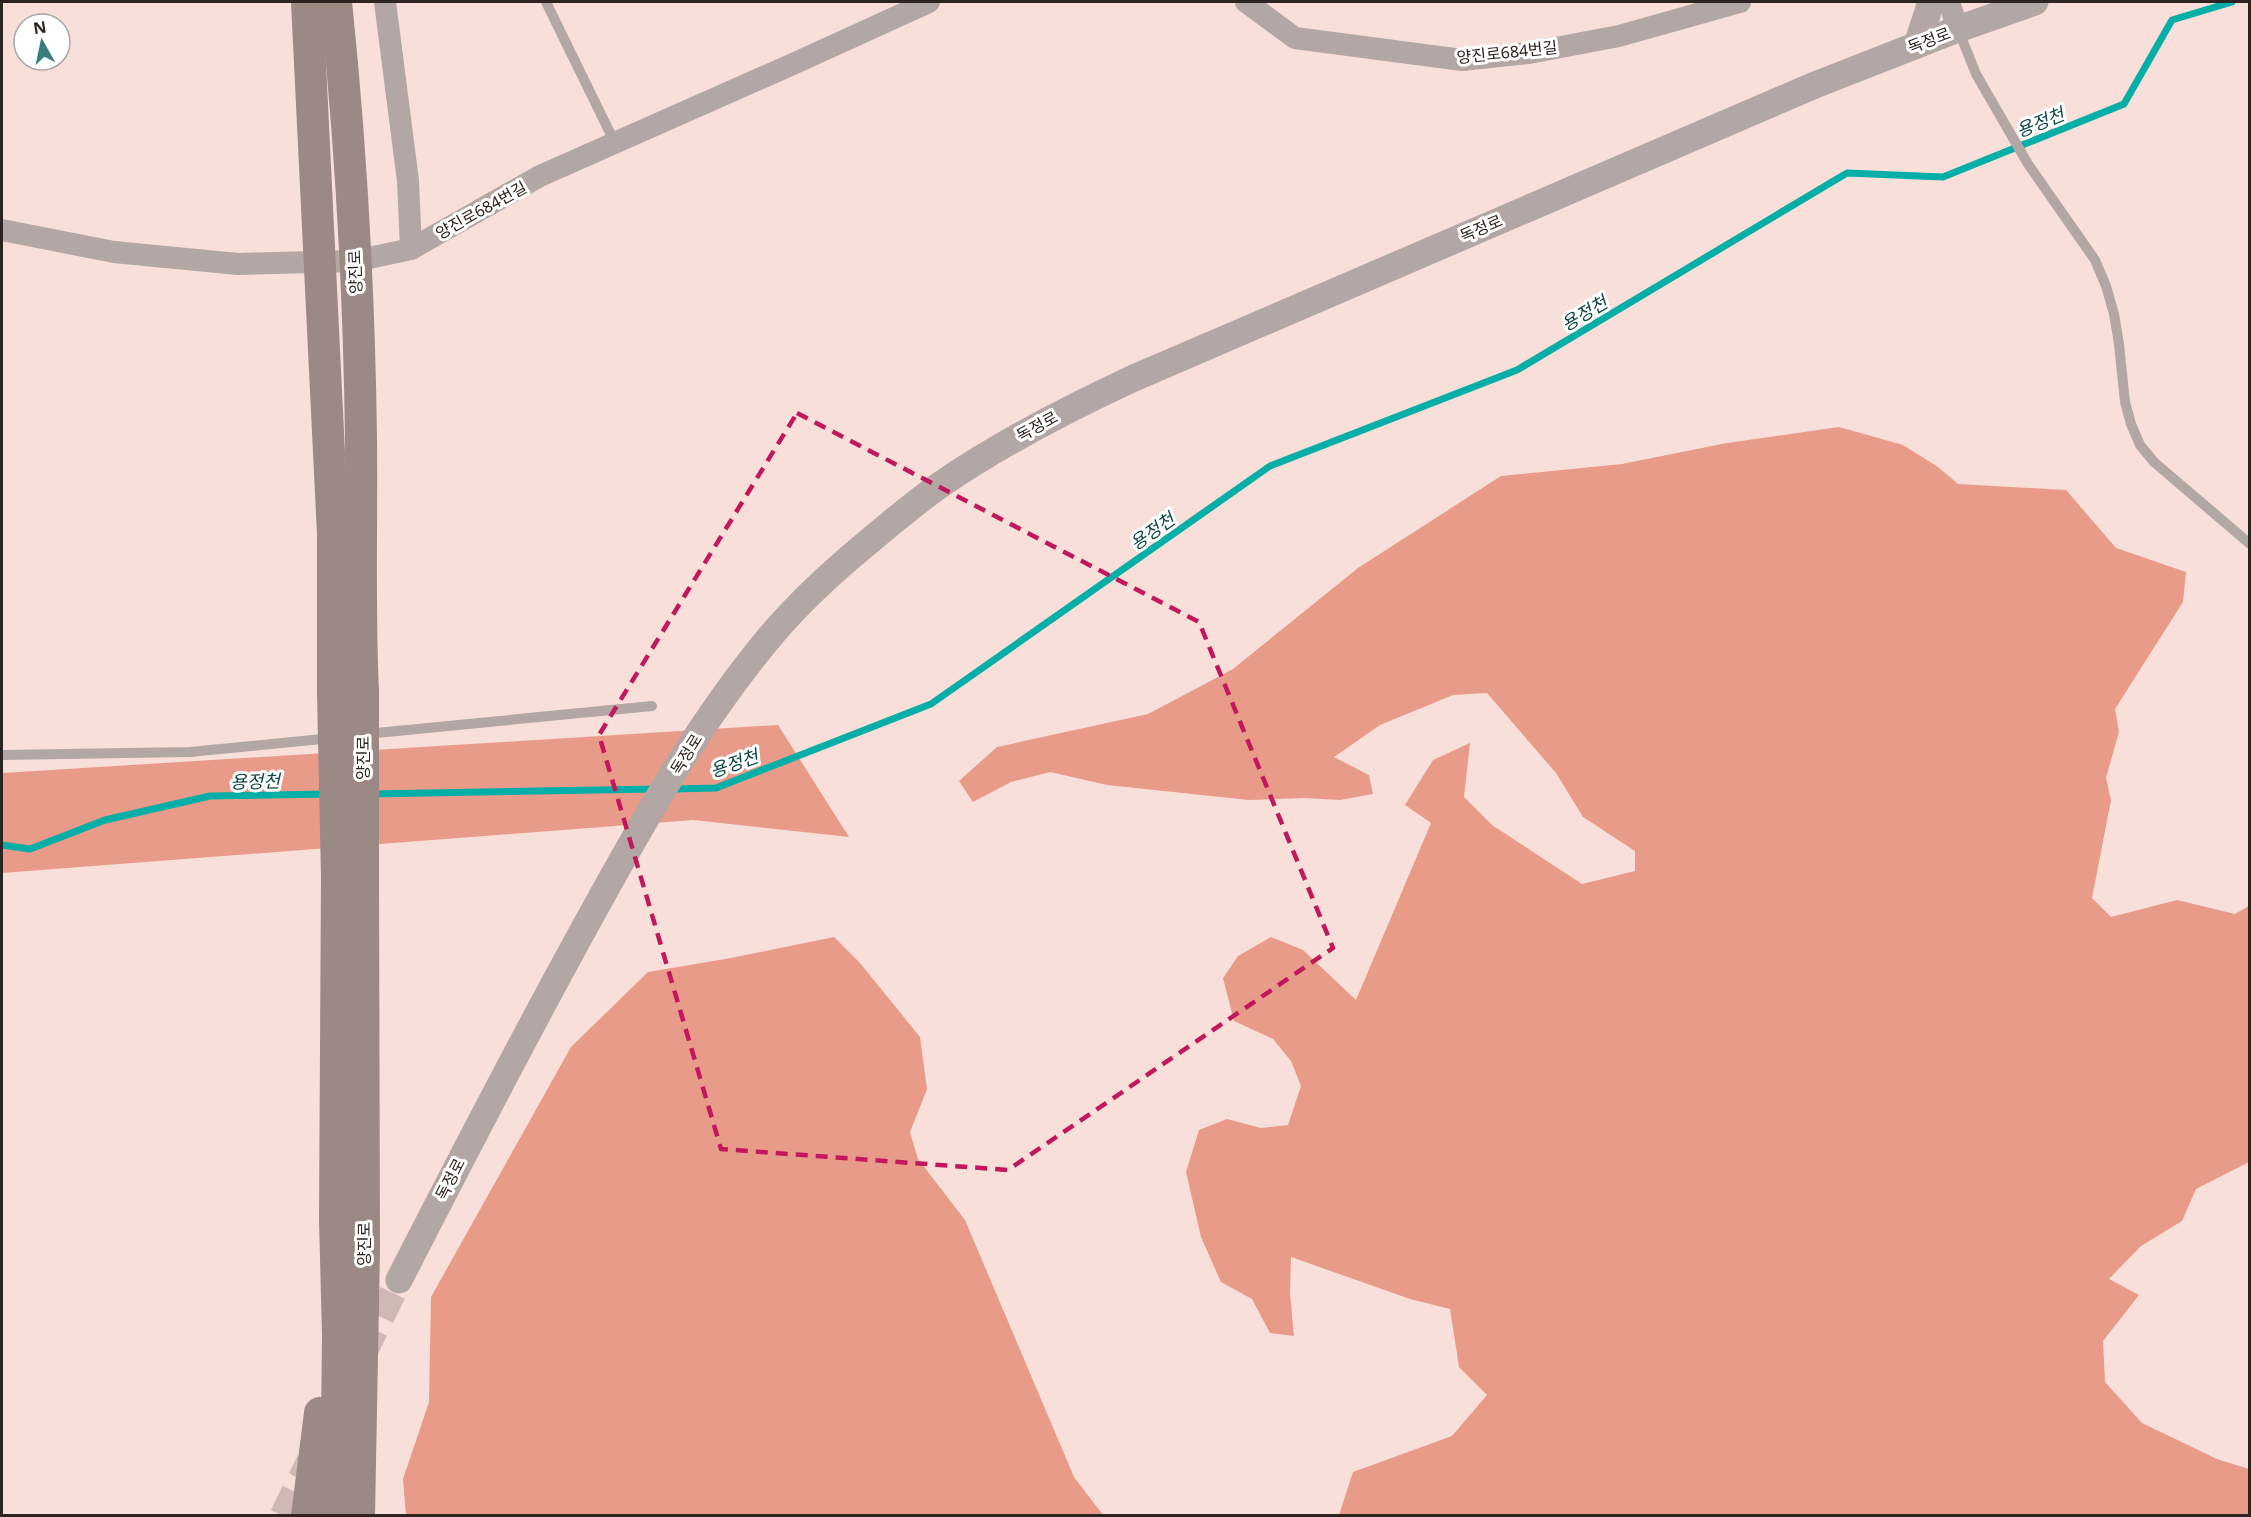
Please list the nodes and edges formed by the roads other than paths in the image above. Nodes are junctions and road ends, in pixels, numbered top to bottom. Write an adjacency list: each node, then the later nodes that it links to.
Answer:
1 (307, 2): 17 (main road, 양진로)
2 (336, 2): 16 (main road, 양진로)
3 (385, 2): 15 (street)
4 (546, 2): 13 (lane)
5 (929, 2): 13 (street, 양진로684번길)
6 (1246, 2): 7 (street, 양진로684번길)
7 (1740, 2)
8 (1931, 2): 12 (street)
9 (1949, 2): 11 (street)
10 (2014, 4): 11 (street, 독정로)
11 (1958, 29): 12 (street, 독정로); 18 (lane)
12 (1917, 45): 27 (street, 독정로)
13 (615, 143): 15 (street, 양진로684번길)
14 (2, 230): 17 (street, 양진로684번길)
15 (411, 249): 16 (street, 양진로684번길)
16 (355, 261): 17 (street, 양진로684번길); 19 (main road, 양진로)
17 (319, 262): 19 (main road, 양진로)
18 (2250, 544)
19 (348, 692): 24 (main road, 양진로, bridge)
20 (652, 706): 21 (lane)
21 (356, 735)
22 (344, 737): 23 (lane)
23 (2, 755)
24 (350, 876): 25 (main road, 양진로); 26 (main road, 양진로)
25 (364, 1250): 30 (main road, 양진로); 31 (main road)
26 (337, 1278): 28 (main road); 29 (main road, 양진로)
27 (399, 1280)
28 (307, 1515)
29 (336, 1515)
30 (359, 1515)
31 (381, 1515)

